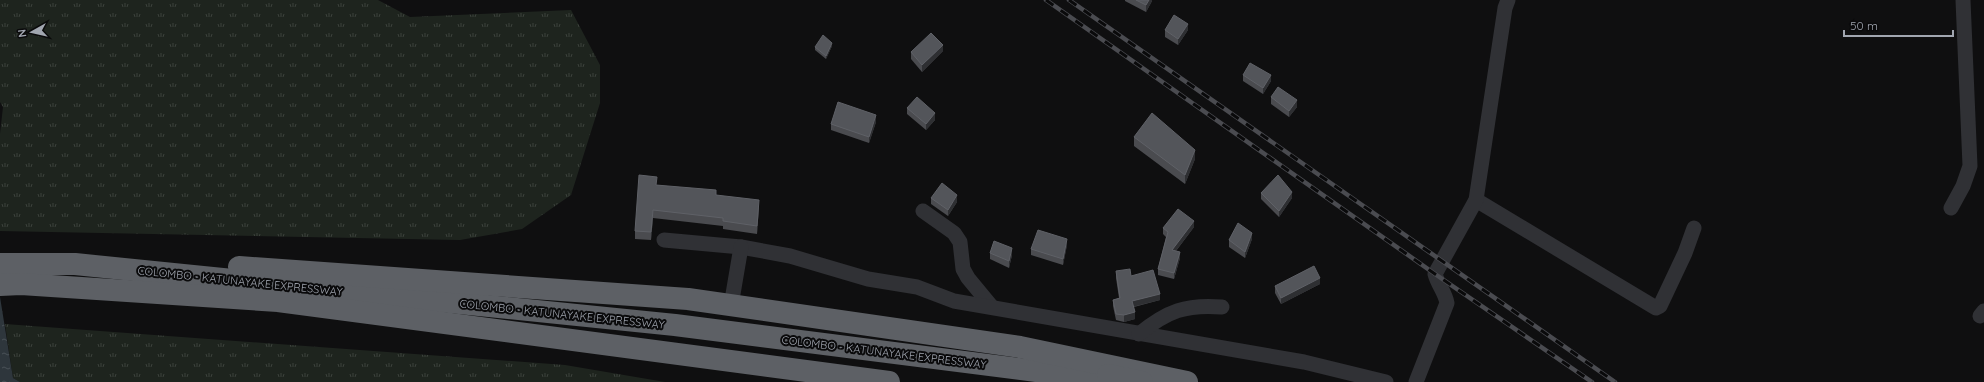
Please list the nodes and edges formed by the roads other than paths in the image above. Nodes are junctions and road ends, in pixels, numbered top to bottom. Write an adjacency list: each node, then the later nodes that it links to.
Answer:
1 (1508, 0): 3 (street)
2 (1963, 0): 4 (street)
3 (1476, 200): 6 (street); 22 (street)
4 (1951, 208)
5 (923, 211): 15 (street)
6 (1694, 228)
7 (664, 240): 8 (street)
8 (741, 247): 14 (street); 15 (street)
9 (7, 264): 10 (highway, COLOMBO - KATUNAYAKE EXPRESSWAY)
10 (75, 264): 12 (highway); 18 (highway, COLOMBO - KATUNAYAKE EXPRESSWAY)
11 (226, 266): 12 (highway); 14 (highway); 18 (highway)
12 (144, 267): 18 (highway)
13 (10, 284): 19 (highway, COLOMBO - KATUNAYAKE EXPRESSWAY)
14 (733, 294): 18 (highway)
15 (992, 307): 17 (street)
16 (1222, 307): 17 (street)
17 (1139, 334): 21 (street)
18 (1133, 378): 20 (highway)
19 (889, 382)
20 (1187, 382)
21 (1386, 382)
22 (1416, 382)

